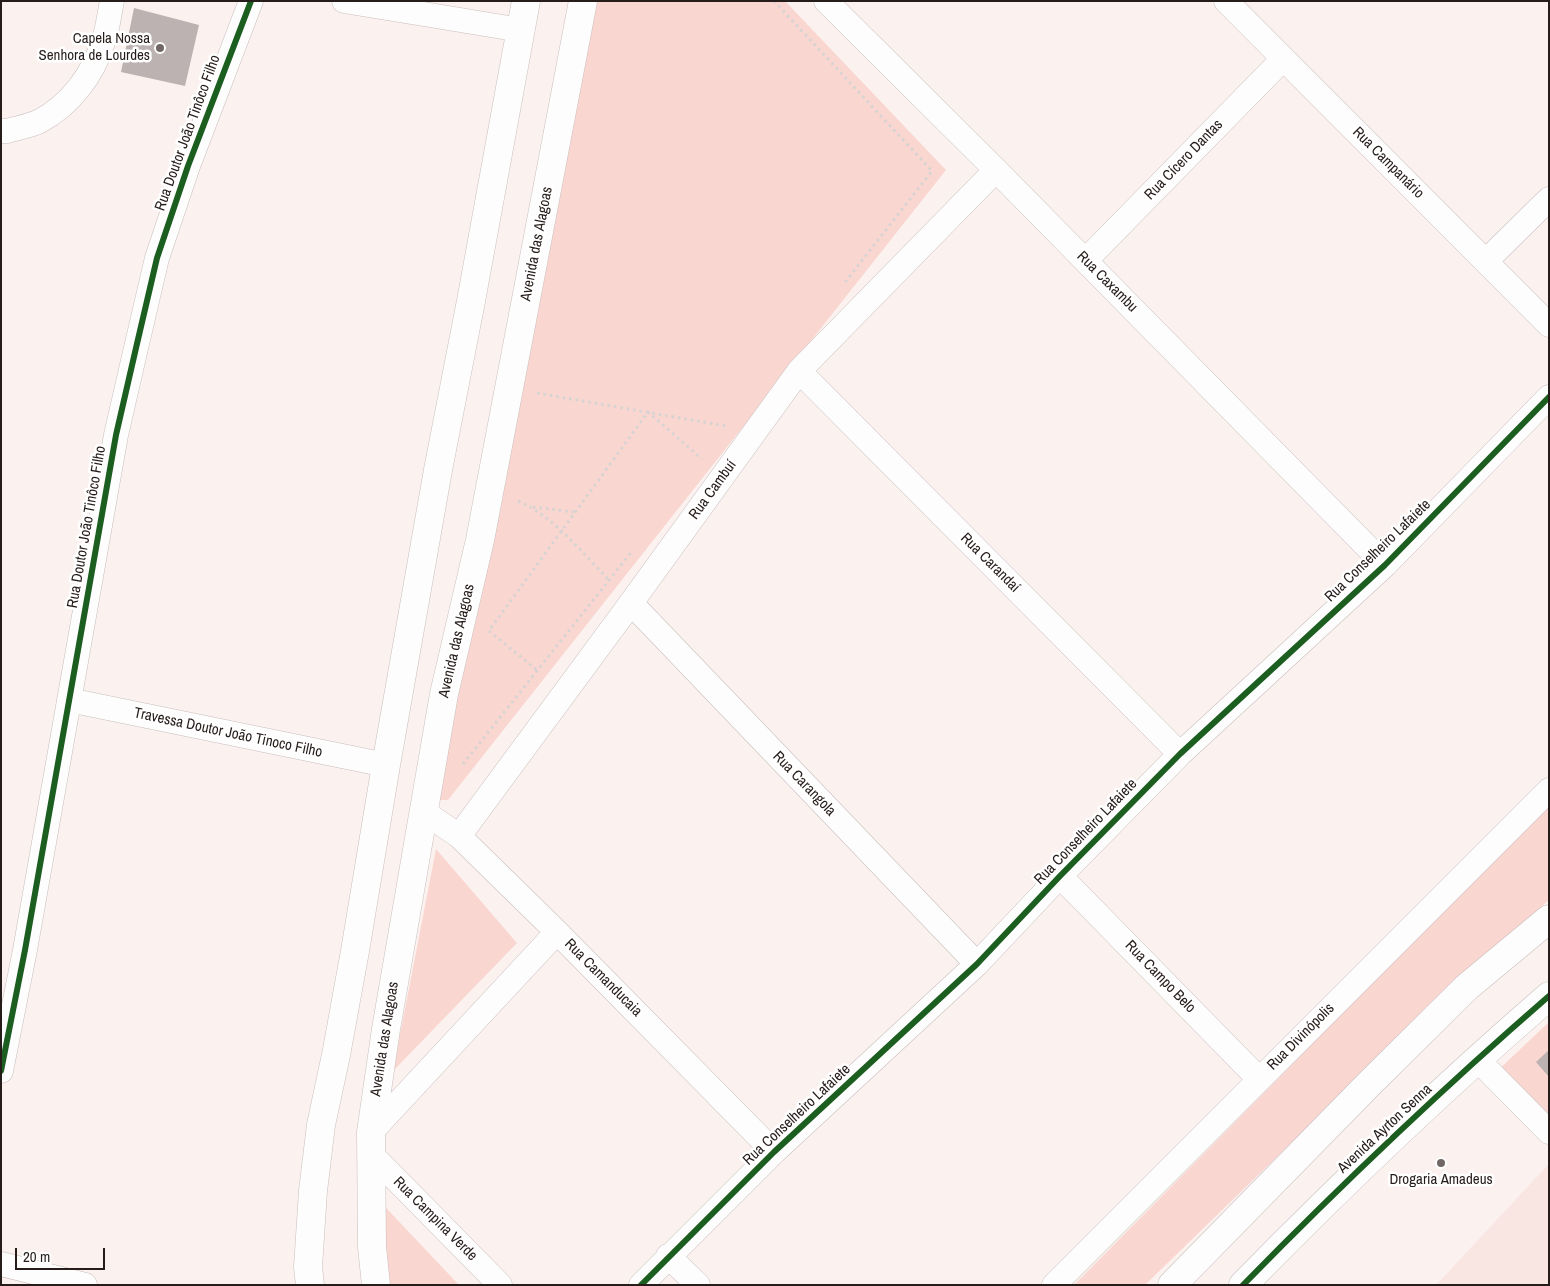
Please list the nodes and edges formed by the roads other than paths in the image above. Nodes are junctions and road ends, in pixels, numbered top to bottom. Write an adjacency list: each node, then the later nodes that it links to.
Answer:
1 (112, 1): 10 (street)
2 (251, 1): 20 (street, Rua Doutor João Tinôco Filho)
3 (344, 1): 8 (street)
4 (526, 1): 8 (main road)
5 (583, 1): 24 (main road, Avenida das Alagoas)
6 (826, 1): 11 (street, Rua Caxambu)
7 (1226, 1): 9 (street, Rua Campanário)
8 (521, 30): 22 (main road)
9 (1283, 59): 13 (street, Rua Cícero Dantas); 14 (street, Rua Campanário)
10 (1, 131)
11 (996, 170): 13 (street, Rua Caxambu); 16 (street, Rua Cambuí)
12 (1549, 199): 14 (street)
13 (1086, 260): 18 (street, Rua Caxambu)
14 (1486, 261): 15 (street, Rua Campanário)
15 (1549, 325)
16 (799, 371): 19 (street, Rua Cambuí); 21 (street, Rua Carandaí)
17 (1549, 397): 18 (street, Rua Conselheiro Lafaiete)
18 (1385, 565): 21 (street, Rua Conselheiro Lafaiete)
19 (631, 603): 25 (street, Rua Cambuí); 29 (street, Rua Carangola)
20 (70, 700): 22 (street, Travessa Doutor João Tinoco Filho); 32 (street, Rua Doutor João Tinôco Filho)
21 (1180, 754): 26 (street, Rua Conselheiro Lafaiete)
22 (386, 765): 40 (main road)
23 (1549, 790): 33 (street, Rua Divinópolis)
24 (424, 812): 25 (street, Rua Camanducaia); 35 (main road, Avenida das Alagoas)
25 (459, 836): 28 (street, Rua Camanducaia)
26 (1060, 876): 29 (street, Rua Conselheiro Lafaiete); 33 (street, Rua Campo Belo)
27 (1549, 919): 46 (main road)
28 (557, 932): 35 (street); 36 (street, Rua Camanducaia)
29 (977, 964): 36 (street, Rua Conselheiro Lafaiete)
30 (1549, 996): 31 (main road, Avenida Ayrton Senna)
31 (1477, 1059): 34 (street); 47 (main road, Avenida Ayrton Senna)
32 (1, 1071)
33 (1259, 1079): 45 (street, Rua Divinópolis)
34 (1549, 1132)
35 (370, 1142): 41 (main road, Avenida das Alagoas); 42 (street, Rua Campina Verde)
36 (774, 1152): 37 (street, Rua Conselheiro Lafaiete)
37 (668, 1256): 43 (street, Rua Conselheiro Lafaiete); 44 (street)
38 (1, 1264): 39 (street)
39 (86, 1285)
40 (310, 1285)
41 (376, 1285)
42 (500, 1285)
43 (641, 1285)
44 (698, 1285)
45 (1054, 1285)
46 (1172, 1285)
47 (1243, 1285)

